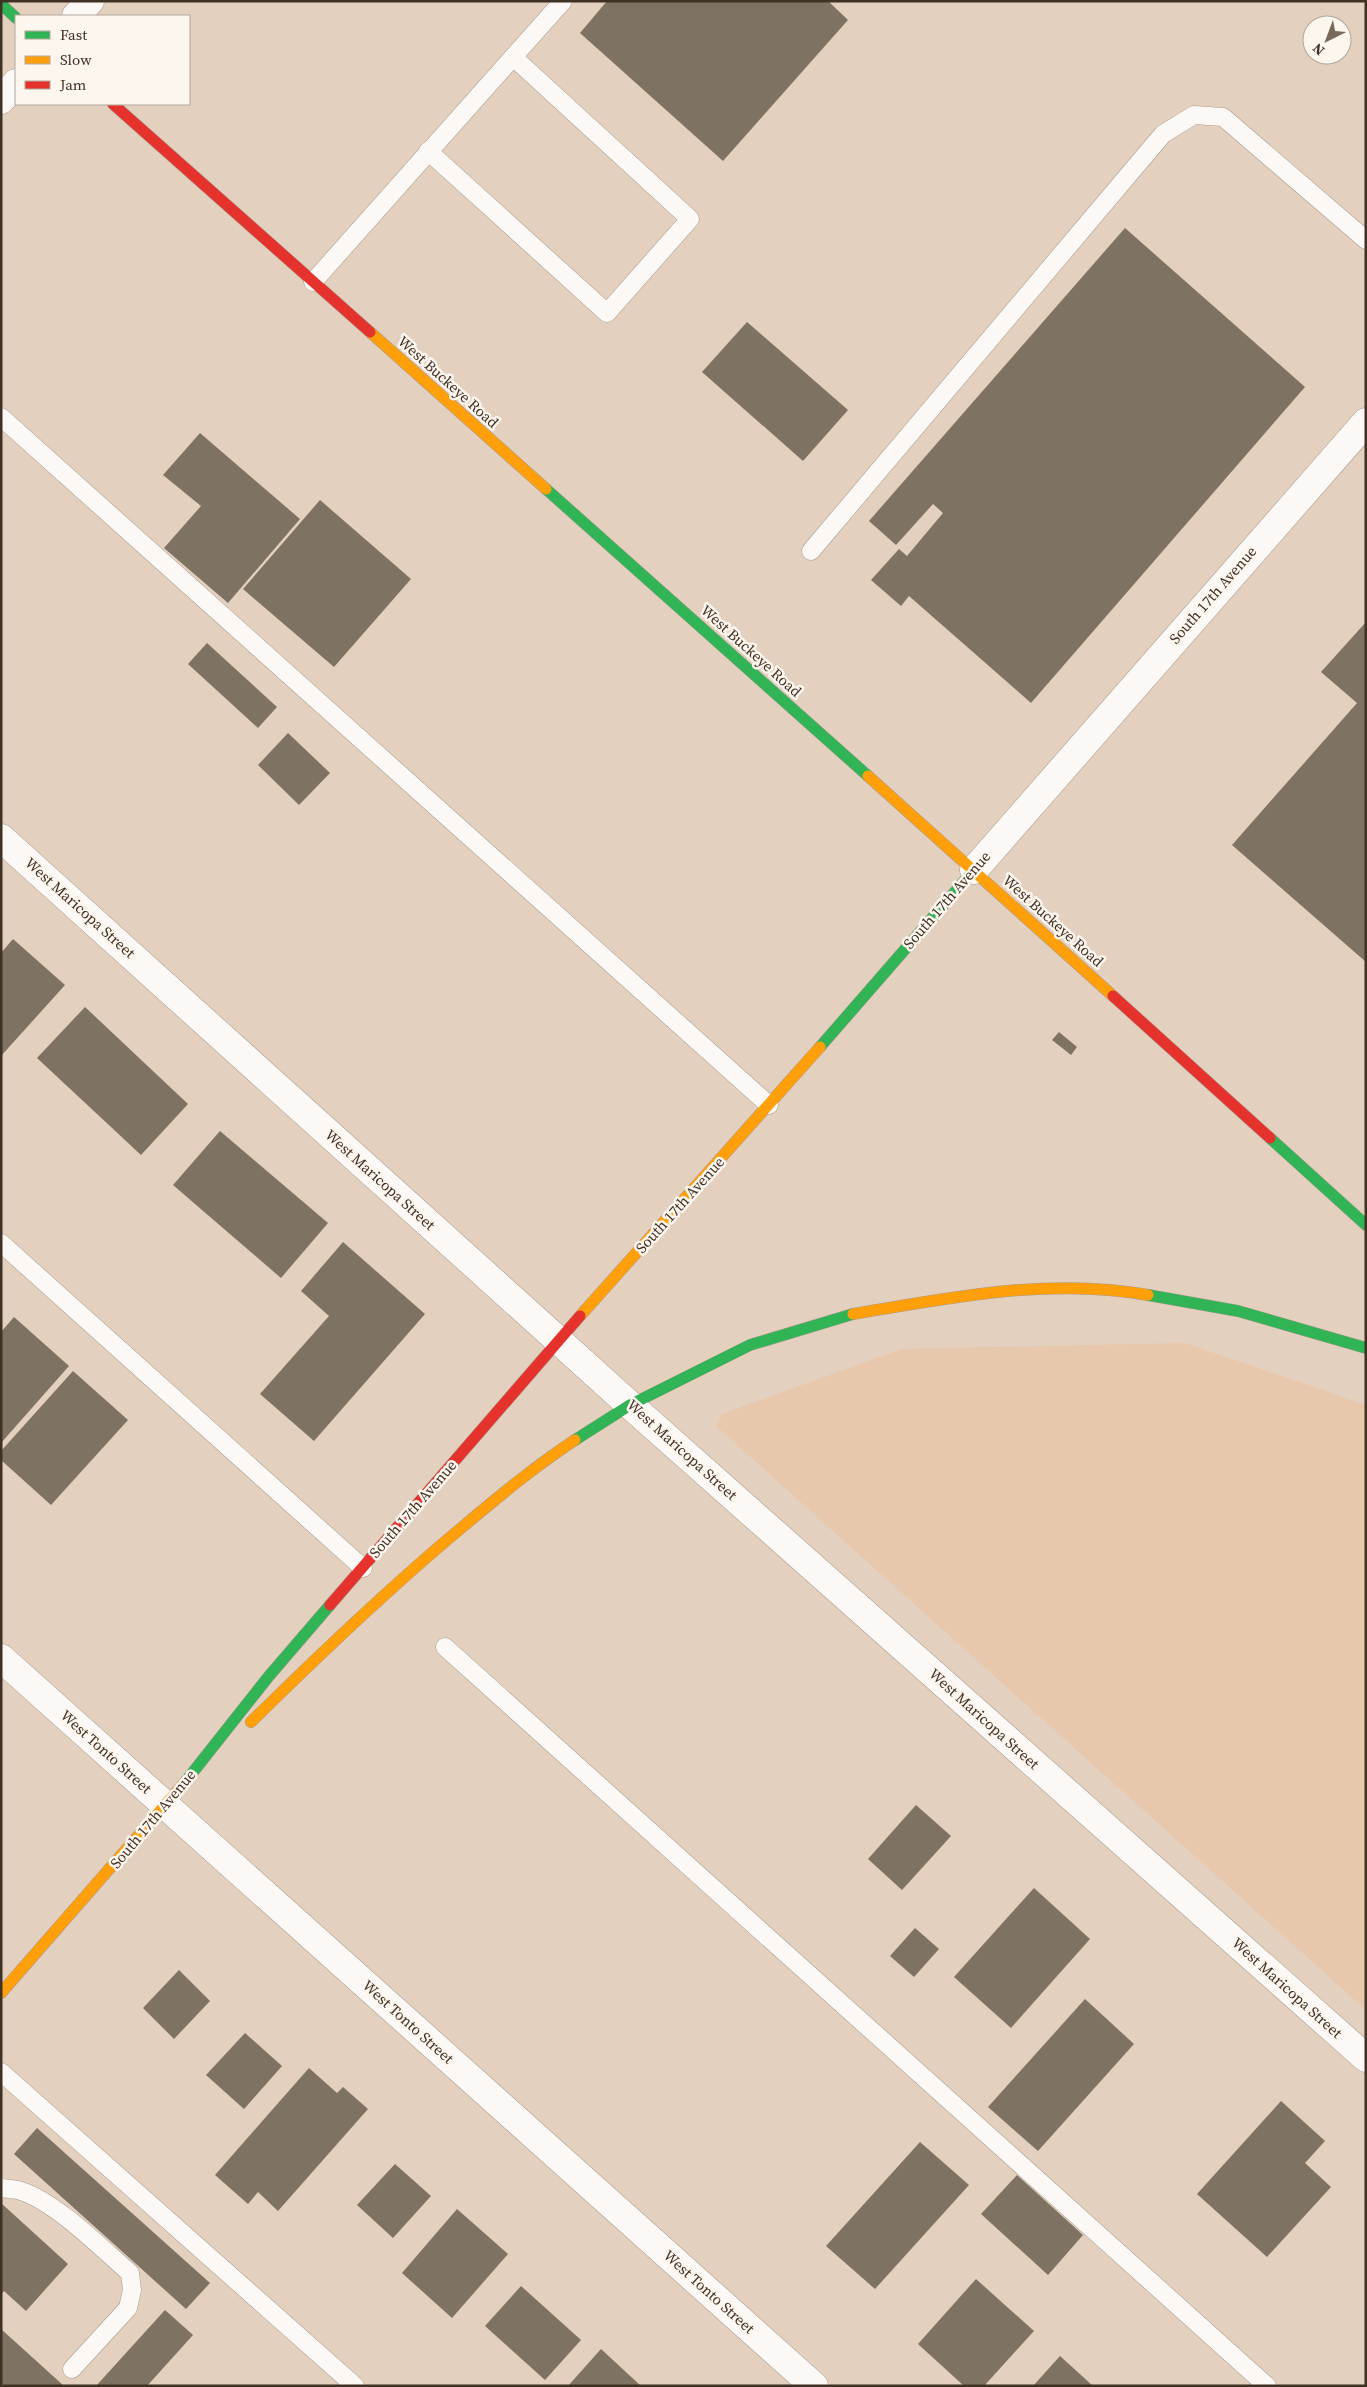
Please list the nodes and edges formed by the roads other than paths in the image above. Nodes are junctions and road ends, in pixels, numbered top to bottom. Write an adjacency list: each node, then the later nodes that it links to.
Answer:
1 (90, 1): 4 (street)
2 (563, 1): 6 (lane)
3 (1, 4): 5 (main road)
4 (77, 15)
5 (15, 17)
6 (513, 57): 10 (lane); 10 (lane)
7 (15, 84): 8 (street)
8 (1, 100)
9 (114, 105): 12 (main road, West Buckeye Road)
10 (428, 151): 12 (lane)
11 (1366, 240): 15 (lane)
12 (313, 282): 17 (main road, West Buckeye Road)
13 (1, 417): 18 (lane)
14 (1366, 422): 17 (street, South 17th Avenue)
15 (811, 551)
16 (1, 838): 21 (street, West Maricopa Street)
17 (974, 870): 18 (main road, South 17th Avenue); 19 (main road, West Buckeye Road)
18 (769, 1105): 21 (main road, South 17th Avenue)
19 (1366, 1226)
20 (1, 1243): 24 (lane)
21 (558, 1340): 23 (street, West Maricopa Street); 24 (main road, South 17th Avenue)
22 (1366, 1348): 23 (main road)
23 (630, 1405): 27 (main road); 29 (street, West Maricopa Street)
24 (363, 1568): 27 (main road, South 17th Avenue)
25 (445, 1647): 35 (lane)
26 (1, 1658): 27 (street, West Tonto Street)
27 (167, 1806): 28 (main road, South 17th Avenue); 34 (street, West Tonto Street)
28 (1, 1993)
29 (1366, 2058)
30 (1, 2072): 33 (lane)
31 (1, 2188): 32 (lane)
32 (72, 2369)
33 (355, 2386)
34 (814, 2386)
35 (1267, 2386)

